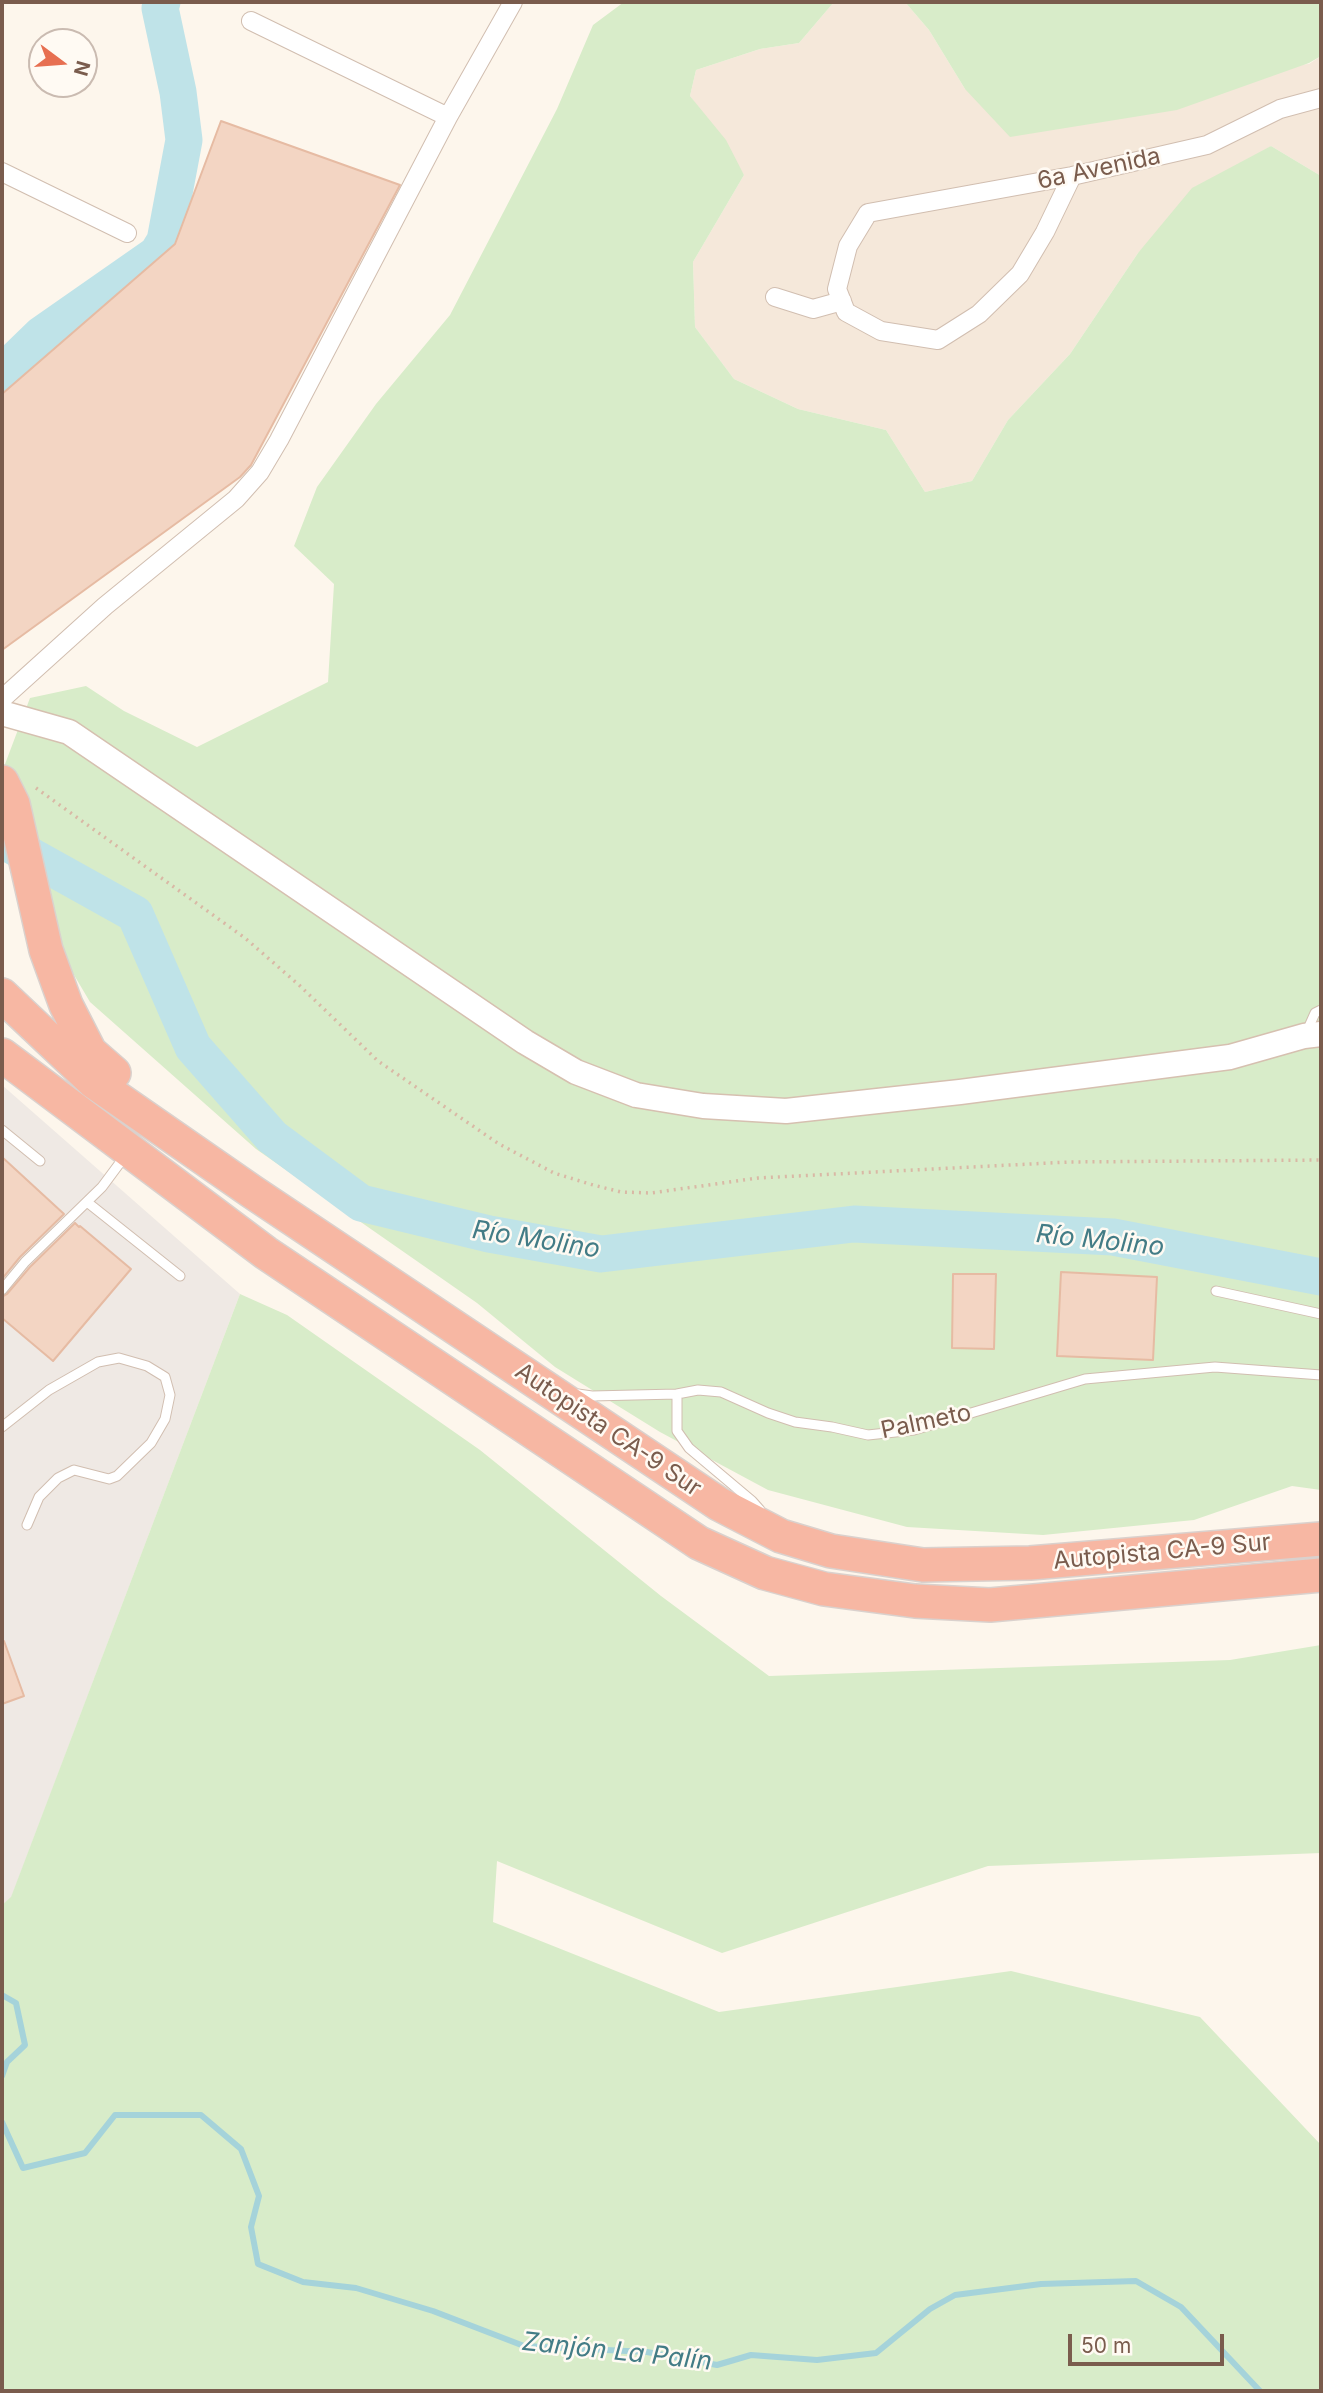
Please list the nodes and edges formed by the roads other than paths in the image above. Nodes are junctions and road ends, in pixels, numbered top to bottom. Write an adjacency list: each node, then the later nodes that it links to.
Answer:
1 (513, 2): 4 (street)
2 (251, 21): 4 (street)
3 (1321, 98): 6 (street, 6a Avenida)
4 (448, 117): 10 (street)
5 (2, 172): 7 (street)
6 (1072, 176): 9 (street, 6a Avenida); 9 (street)
7 (127, 233)
8 (775, 297): 9 (street)
9 (844, 307)
10 (2, 699)
11 (2, 713): 15 (main road)
12 (7, 793): 20 (highway)
13 (2, 995): 20 (highway, Autopista CA-9 Sur)
14 (1321, 1010): 15 (lane)
15 (1313, 1035)
16 (4, 1061): 18 (highway, Autopista CA-9 Sur)
17 (2, 1130): 19 (lane)
18 (128, 1151): 21 (lane); 33 (highway, Autopista CA-9 Sur)
19 (40, 1161)
20 (251, 1191): 27 (highway, Autopista CA-9 Sur)
21 (87, 1202): 22 (lane); 23 (lane)
22 (180, 1276)
23 (2, 1290)
24 (1216, 1291): 25 (lane)
25 (1321, 1314)
26 (1321, 1375): 28 (lane, Palmeto)
27 (548, 1389): 28 (lane, Palmeto); 31 (highway, Autopista CA-9 Sur)
28 (677, 1394): 31 (lane)
29 (2, 1427): 30 (lane)
30 (27, 1525)
31 (781, 1536): 32 (highway, Autopista CA-9 Sur)
32 (1321, 1539)
33 (1321, 1574)

